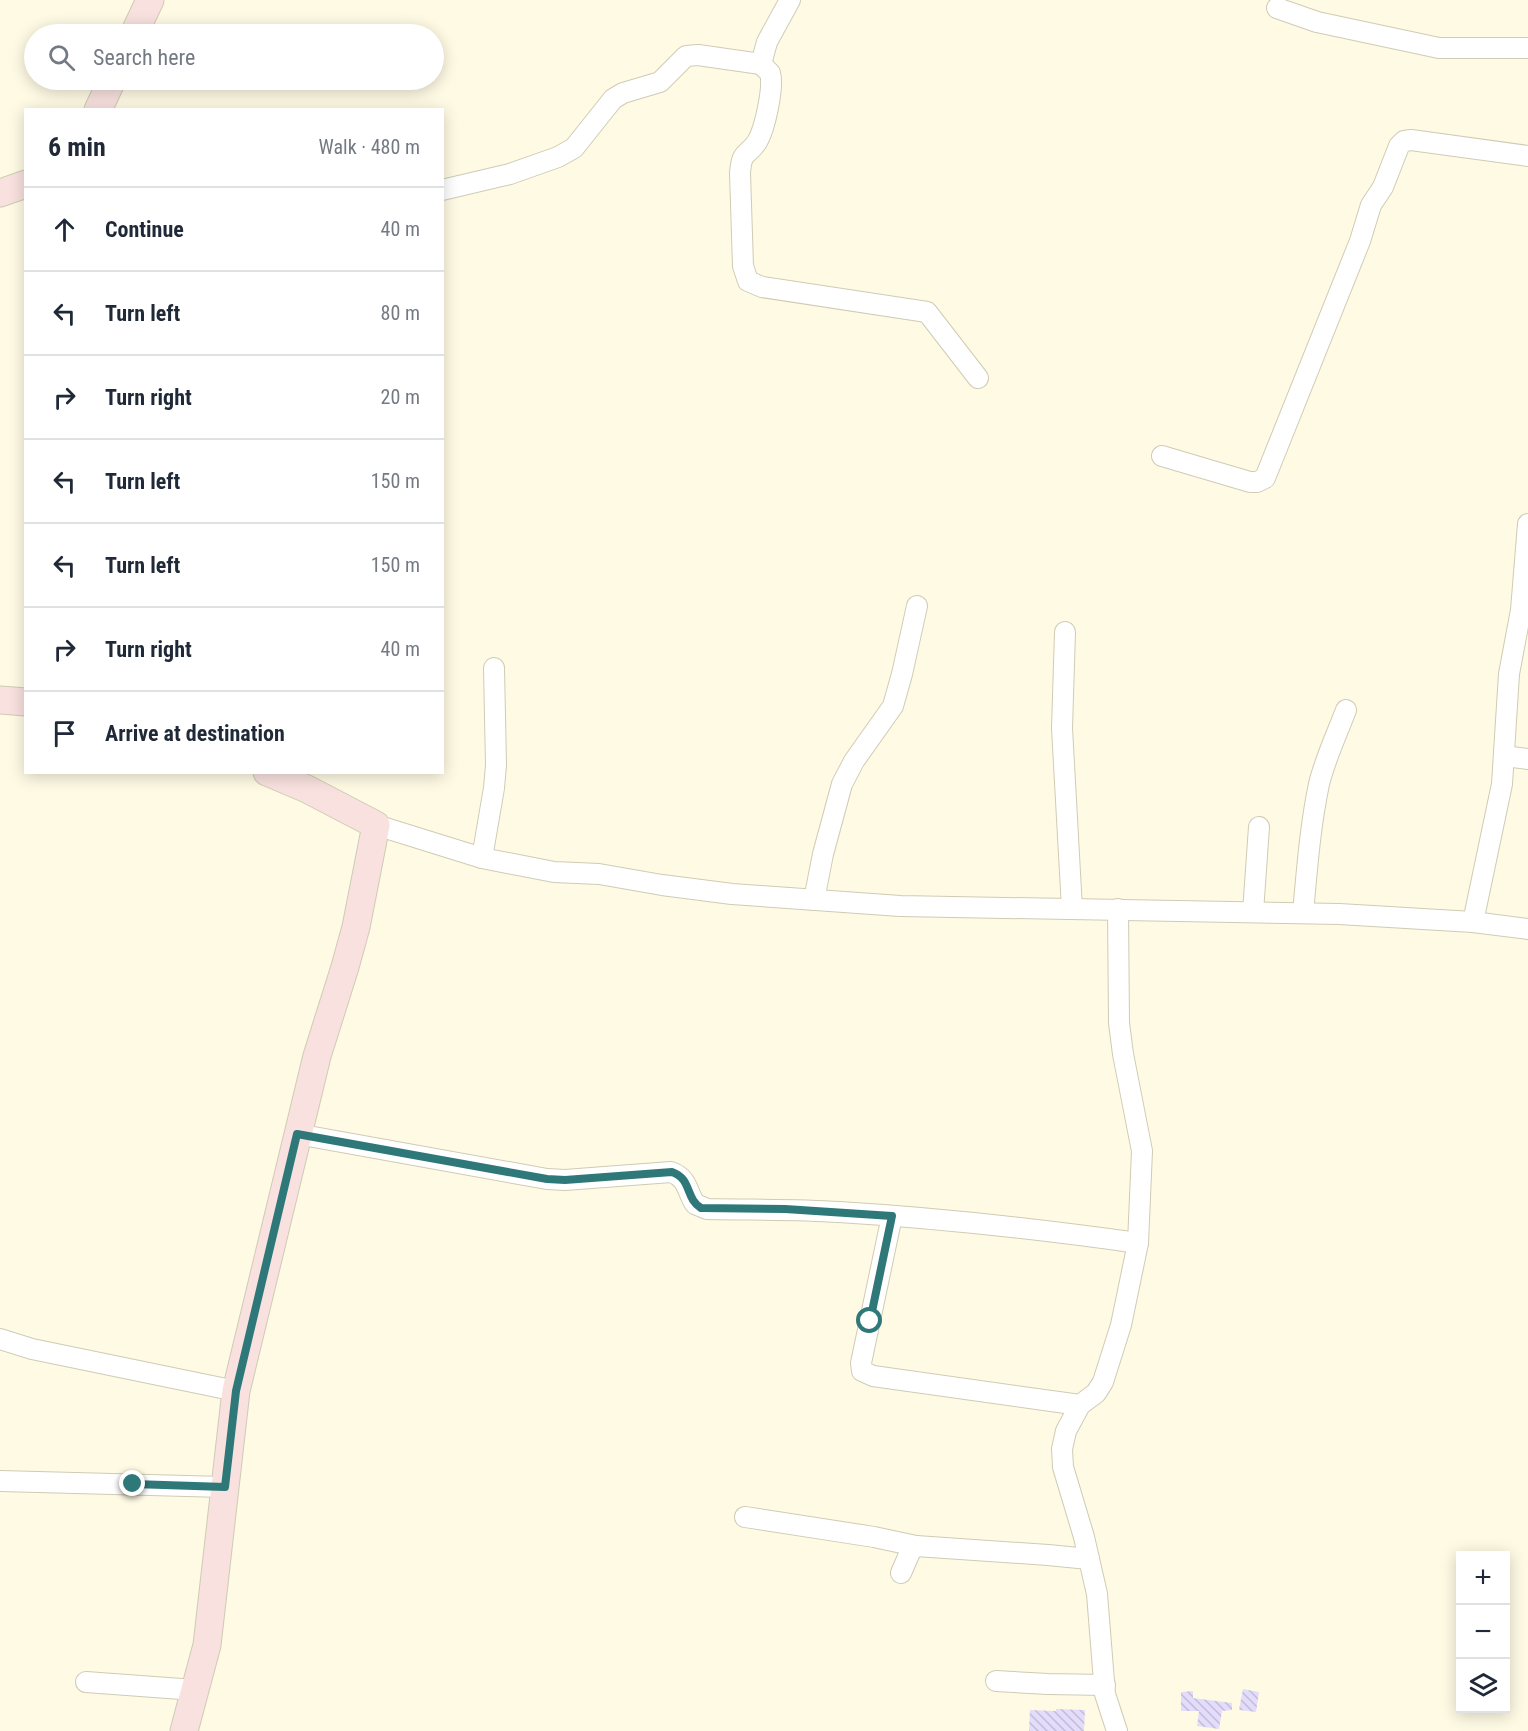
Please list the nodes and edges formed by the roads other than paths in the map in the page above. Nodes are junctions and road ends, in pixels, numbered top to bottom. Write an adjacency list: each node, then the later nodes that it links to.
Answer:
1 (150, 0): 4 (street)
2 (790, 0): 6 (street)
3 (1277, 9): 5 (street)
4 (139, 24)
5 (1528, 48)
6 (761, 64): 11 (street); 13 (street)
7 (107, 90): 8 (street)
8 (99, 108)
9 (1528, 156): 14 (street)
10 (24, 185): 12 (street)
11 (444, 190)
12 (0, 194)
13 (978, 378)
14 (1162, 456)
15 (1528, 524): 22 (street)
16 (917, 606): 29 (street)
17 (1065, 632): 30 (street)
18 (494, 668): 28 (street)
19 (0, 700): 20 (street)
20 (24, 702)
21 (1347, 710): 33 (street)
22 (1504, 756): 23 (street); 34 (street)
23 (1528, 759)
24 (277, 774): 25 (street)
25 (310, 781): 26 (street)
26 (376, 825): 28 (street); 36 (street)
27 (1259, 827): 32 (street)
28 (482, 858): 29 (street)
29 (814, 900): 30 (street)
30 (1072, 909): 31 (street)
31 (1118, 909): 32 (street); 38 (street)
32 (1253, 912): 33 (street)
33 (1303, 913): 34 (street)
34 (1473, 922): 35 (street)
35 (1528, 929)
36 (297, 1134): 37 (street); 40 (street)
37 (892, 1216): 38 (street); 41 (street)
38 (1138, 1244): 41 (street)
39 (0, 1339): 40 (street)
40 (236, 1391): 43 (street)
41 (1080, 1405): 46 (street)
42 (0, 1480): 43 (street)
43 (225, 1487): 51 (street)
44 (745, 1517): 45 (street)
45 (916, 1546): 46 (street); 47 (street)
46 (1089, 1559): 50 (street)
47 (901, 1573)
48 (996, 1681): 50 (street)
49 (86, 1682): 51 (street)
50 (1105, 1685): 53 (street)
51 (195, 1690): 52 (street)
52 (184, 1731)
53 (1117, 1731)

